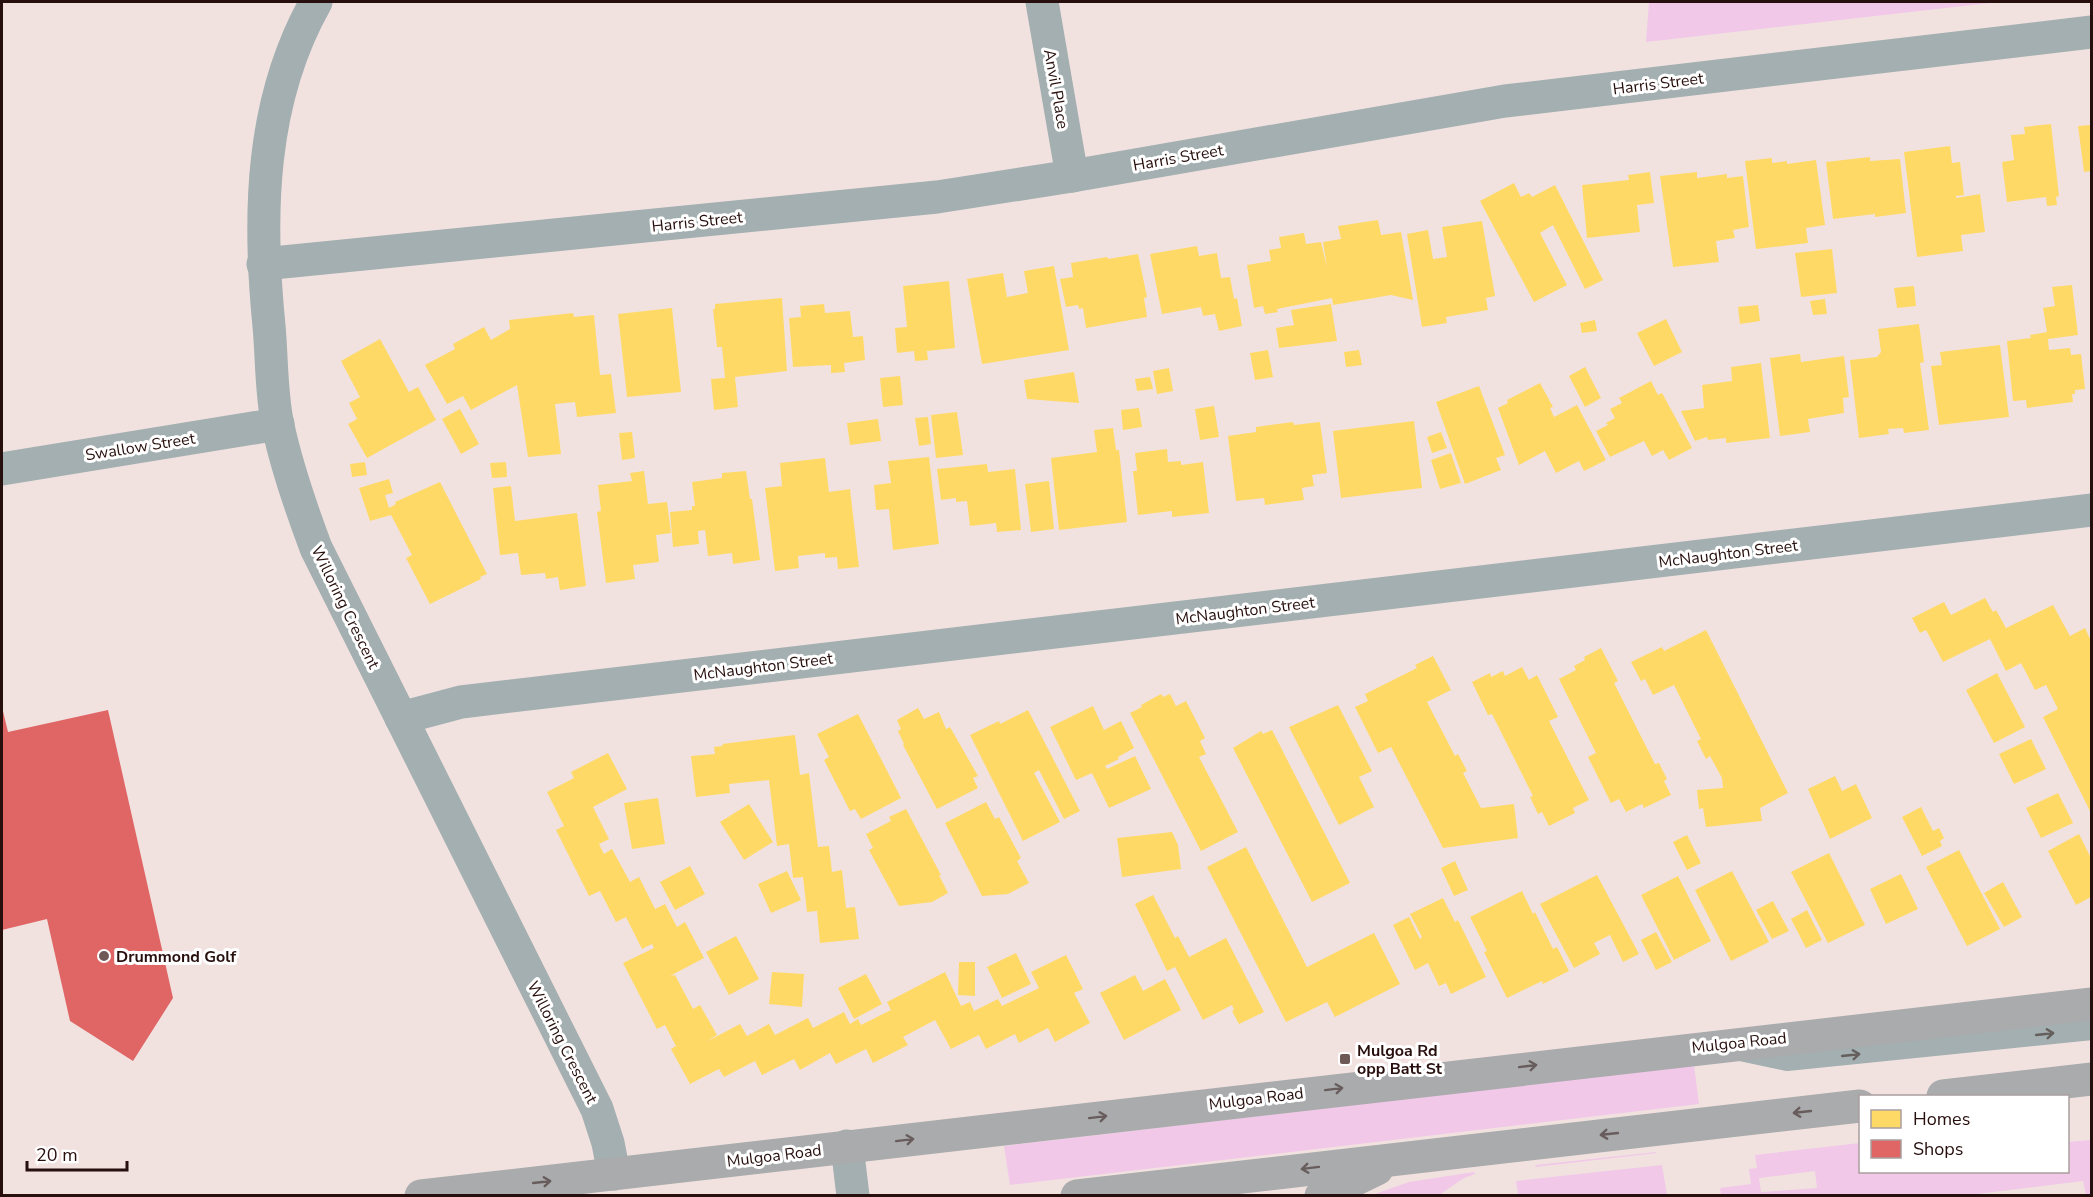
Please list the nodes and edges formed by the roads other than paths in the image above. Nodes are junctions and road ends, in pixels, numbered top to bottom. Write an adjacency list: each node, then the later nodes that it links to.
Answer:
1 (316, 2): 5 (street, Willoring Crescent)
2 (1042, 2): 4 (street, Anvil Place)
3 (2091, 33): 4 (street, Harris Street)
4 (1072, 176): 5 (street, Harris Street)
5 (263, 264): 6 (street, Willoring Crescent)
6 (278, 424): 7 (street, Swallow Street); 9 (street, Willoring Crescent)
7 (2, 469)
8 (2091, 510): 9 (street, McNaughton Street)
9 (401, 718): 18 (street, Willoring Crescent)
10 (2091, 1004): 12 (main road, Mulgoa Road)
11 (2091, 1030): 12 (lane, one-way to 11)
12 (1711, 1045): 16 (main road, Mulgoa Road, one-way to 12)
13 (2091, 1078): 14 (main road)
14 (1951, 1095)
15 (1859, 1106): 17 (main road, one-way to 17)
16 (847, 1146): 18 (main road, Mulgoa Road); 20 (street)
17 (1403, 1157): 21 (main road, one-way to 21); 22 (main road)
18 (614, 1174): 19 (main road, Mulgoa Road, one-way to 18)
19 (421, 1196)
20 (853, 1196)
21 (1077, 1196)
22 (1321, 1196)

